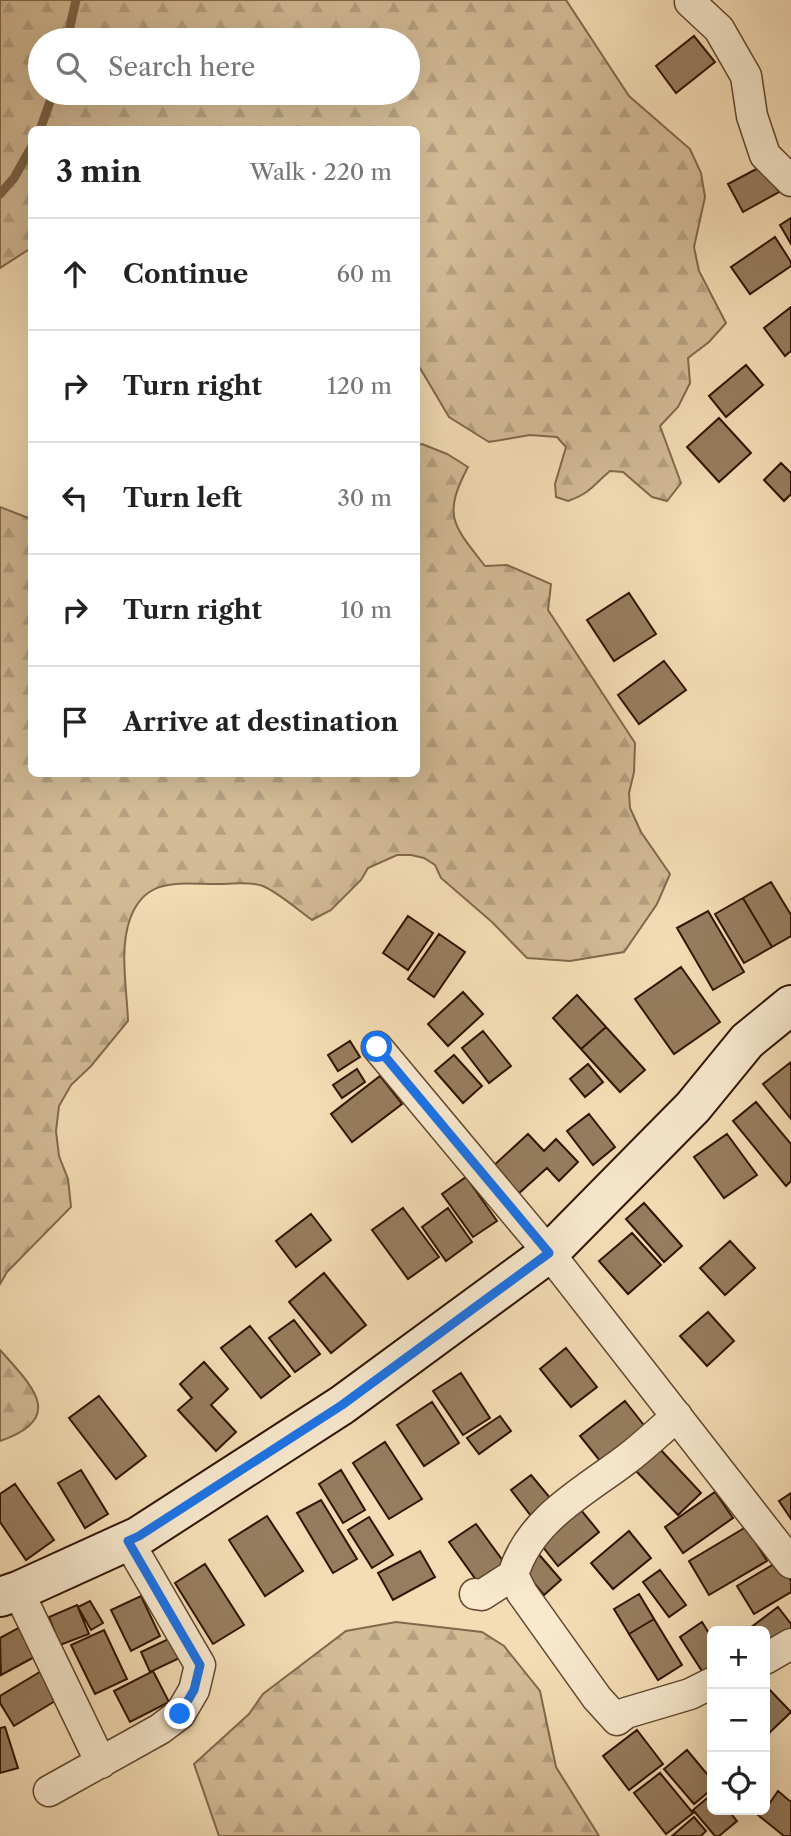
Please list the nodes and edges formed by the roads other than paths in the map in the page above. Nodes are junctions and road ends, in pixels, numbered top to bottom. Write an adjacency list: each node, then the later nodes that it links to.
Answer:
1 (690, 2): 2 (street)
2 (791, 181)
3 (791, 1005): 5 (main road)
4 (377, 1047): 5 (street)
5 (549, 1253): 6 (street); 7 (main road)
6 (677, 1416): 8 (street); 9 (street)
7 (128, 1541): 10 (main road); 15 (street)
8 (791, 1563)
9 (513, 1575): 11 (street); 14 (street)
10 (9, 1594): 15 (street)
11 (475, 1594)
12 (791, 1644): 13 (street)
13 (770, 1656)
14 (707, 1686)
15 (101, 1763): 16 (street)
16 (49, 1791)

